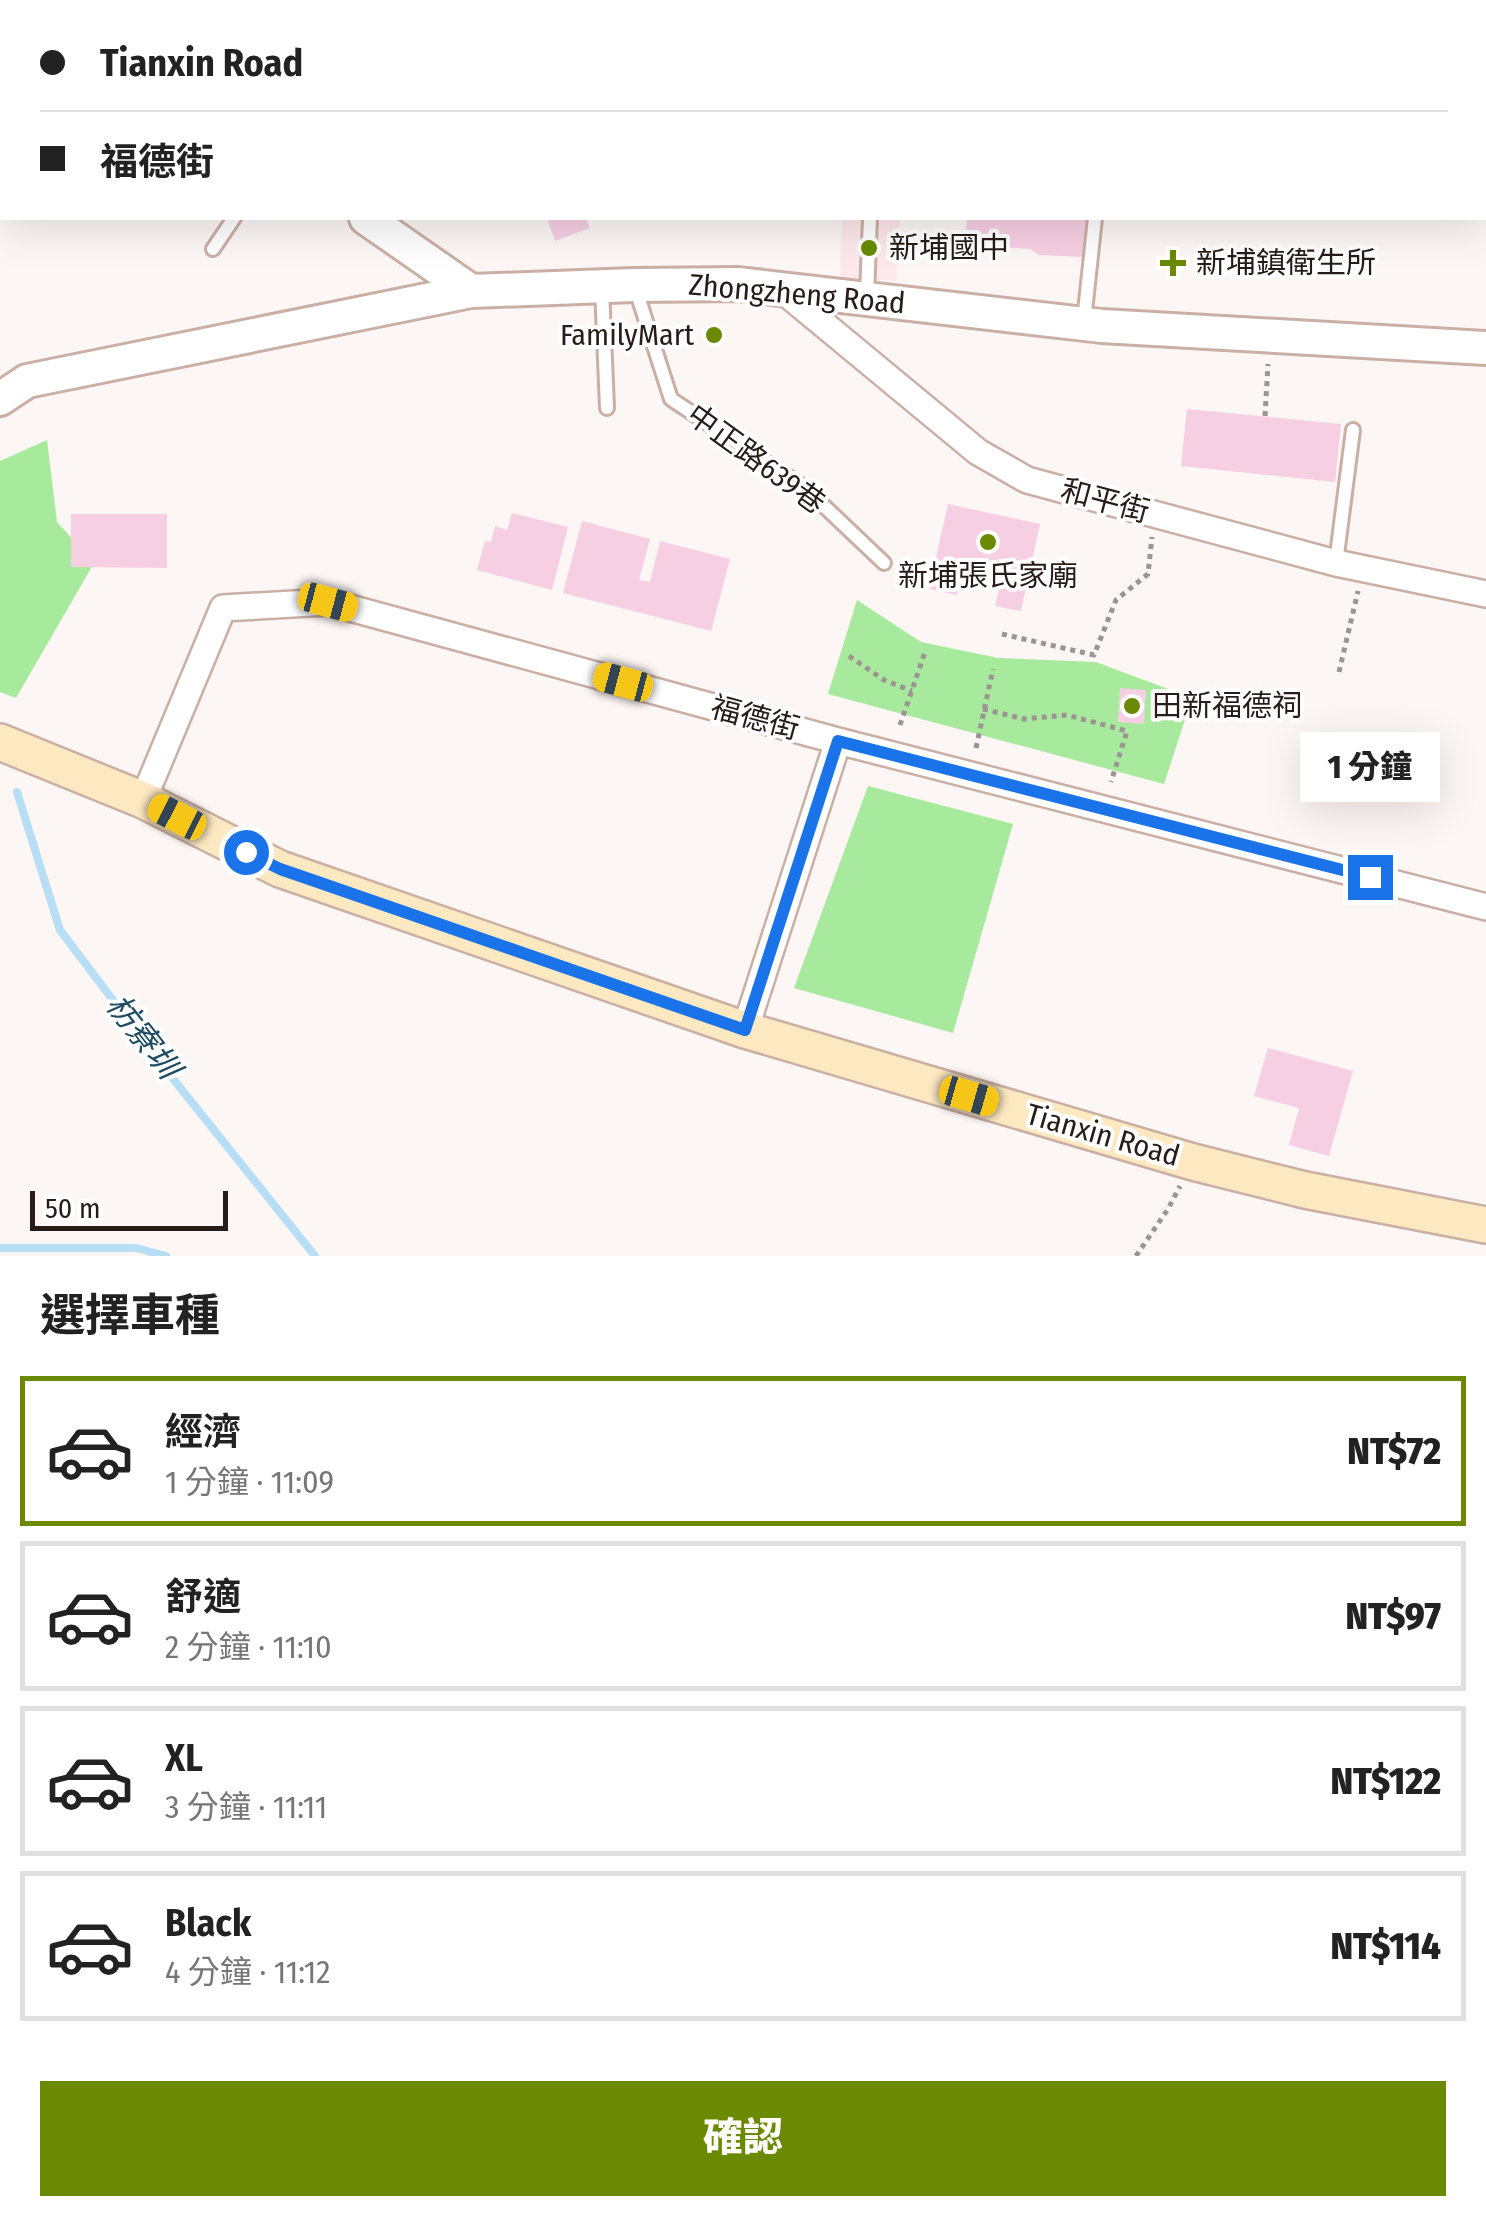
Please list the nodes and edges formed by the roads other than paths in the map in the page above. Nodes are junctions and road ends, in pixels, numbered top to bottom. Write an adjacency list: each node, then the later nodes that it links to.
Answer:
1 (233, 220): 5 (lane)
2 (369, 220): 8 (street)
3 (870, 220): 9 (lane)
4 (1095, 220): 10 (lane)
5 (213, 249)
6 (618, 285): 7 (street, Zhongzheng Road); 8 (street, Zhongzheng Road); 13 (lane); 15 (lane, 中正路639巷)
7 (781, 289): 9 (street, Zhongzheng Road); 16 (street, 和平街)
8 (471, 291): 12 (street, Zhongzheng Road)
9 (866, 298): 10 (street, Zhongzheng Road)
10 (1084, 323): 11 (street, Zhongzheng Road)
11 (1486, 348)
12 (0, 399)
13 (607, 408)
14 (1353, 430): 16 (lane)
15 (884, 562)
16 (1336, 562): 17 (street, 和平街)
17 (1486, 594)
18 (838, 741): 20 (street, 福德街); 21 (street, 福德街); 22 (street)
19 (0, 742): 20 (main road, Tianxin Road)
20 (143, 800): 22 (main road, Tianxin Road)
21 (1486, 907)
22 (745, 1030): 23 (main road, Tianxin Road)
23 (1486, 1225)

